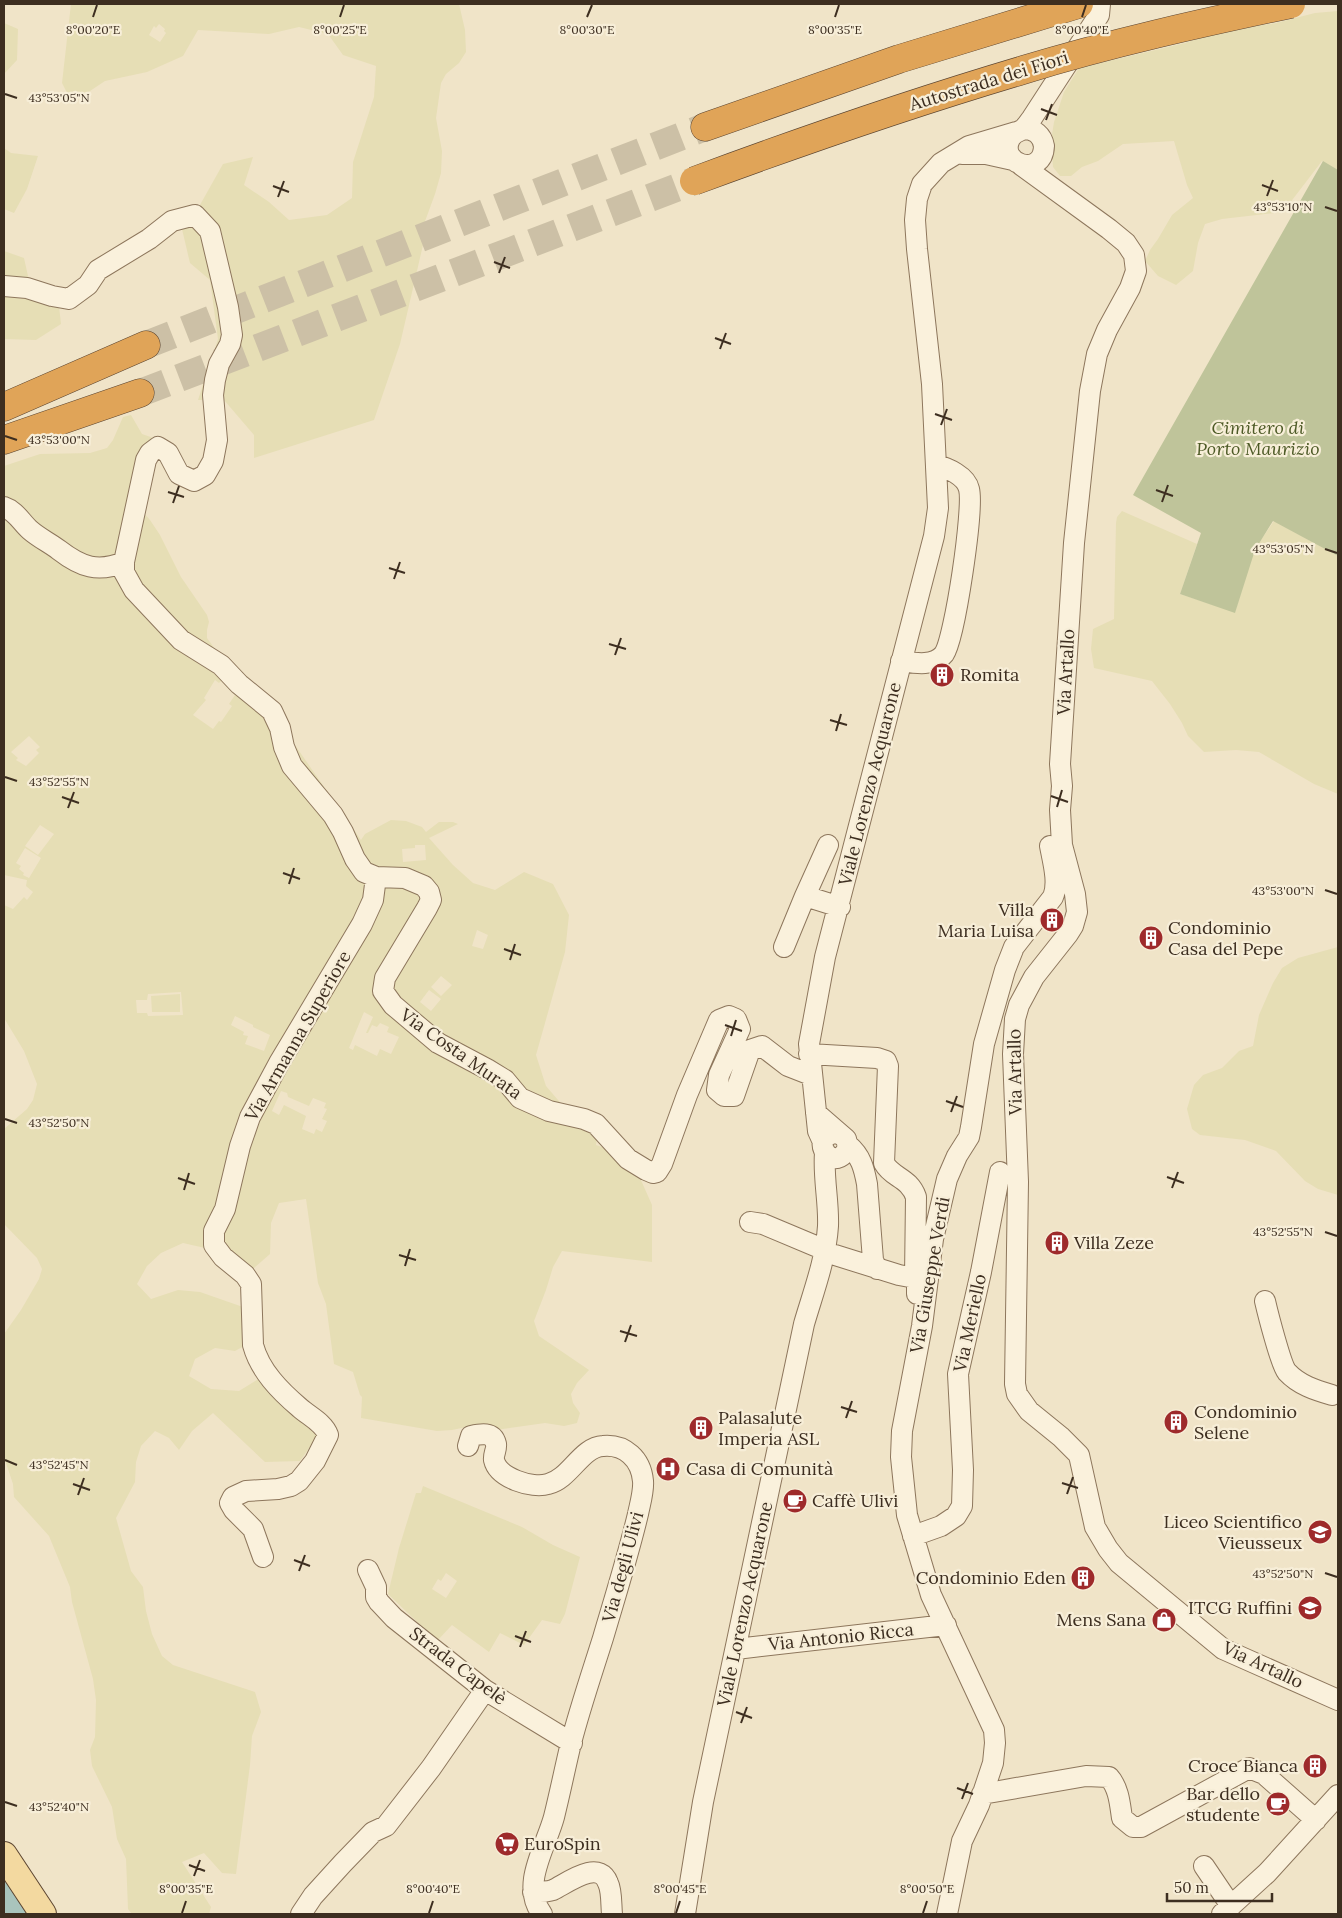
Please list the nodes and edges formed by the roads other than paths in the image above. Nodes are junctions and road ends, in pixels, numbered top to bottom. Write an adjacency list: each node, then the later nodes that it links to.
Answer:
1 (1079, 4): 4 (highway)
2 (1100, 4): 5 (street)
3 (1291, 4): 8 (highway, Autostrada dei Fiori, bridge)
4 (705, 127)
5 (1030, 137): 6 (street, Viale Lorenzo Acquarone); 7 (street); 7 (street); 9 (street, Via Artallo)
6 (957, 154): 7 (street); 15 (street, Viale Lorenzo Acquarone)
7 (1017, 162): 9 (street, Via Artallo)
8 (694, 181)
9 (1066, 197): 19 (street, Via Artallo)
10 (4, 286): 17 (street)
11 (146, 345): 13 (highway)
12 (140, 393): 14 (highway)
13 (4, 407)
14 (4, 440)
15 (936, 465): 18 (street, Viale Lorenzo Acquarone); 18 (street, Viale Lorenzo Acquarone)
16 (4, 508): 17 (street)
17 (124, 562): 21 (street)
18 (901, 660): 23 (street, Viale Lorenzo Acquarone)
19 (1060, 764): 34 (street, Via Giuseppe Verdi); 44 (street, Via Artallo)
20 (828, 845): 22 (street, Viale Lorenzo Acquarone)
21 (376, 877): 26 (street, Via Costa Murata); 39 (street, Via Armanna Superiore)
22 (805, 896): 23 (street, Viale Lorenzo Acquarone); 24 (street, Viale Lorenzo Acquarone)
23 (840, 907): 25 (street, Viale Lorenzo Acquarone)
24 (784, 947)
25 (809, 1054): 26 (street, Viale Lorenzo Acquarone); 32 (street)
26 (811, 1075): 27 (street, Viale Lorenzo Acquarone)
27 (835, 1148): 30 (street, Viale Lorenzo Acquarone); 31 (street)
28 (1000, 1172): 38 (street, Via Meriello)
29 (750, 1222): 30 (street)
30 (830, 1252): 31 (street); 42 (street, Viale Lorenzo Acquarone)
31 (877, 1269): 32 (street)
32 (915, 1278): 34 (street)
33 (1265, 1301): 36 (street)
34 (919, 1345): 38 (street, Via Giuseppe Verdi)
35 (1303, 1373): 36 (street)
36 (1335, 1396)
37 (468, 1446): 45 (street, Via degli Ulivi)
38 (913, 1536): 41 (street, Via Giuseppe Verdi)
39 (263, 1556)
40 (368, 1570): 43 (street, Strada Capelè)
41 (946, 1625): 42 (street, Via Antonio Ricca); 46 (street, Via Giuseppe Verdi)
42 (736, 1649): 57 (street, Viale Lorenzo Acquarone)
43 (486, 1690): 45 (street, Strada Capelè); 54 (street)
44 (1338, 1700)
45 (572, 1742): 51 (street, Via degli Ulivi)
46 (982, 1794): 48 (street); 58 (street, Via Giuseppe Verdi)
47 (1338, 1795): 48 (street)
48 (1316, 1820): 52 (street)
49 (4, 1855): 53 (main road)
50 (1204, 1866): 52 (street)
51 (533, 1892): 55 (street); 56 (street)
52 (1227, 1910)
53 (43, 1914)
54 (301, 1914)
55 (542, 1914)
56 (612, 1914)
57 (685, 1914)
58 (947, 1914)

